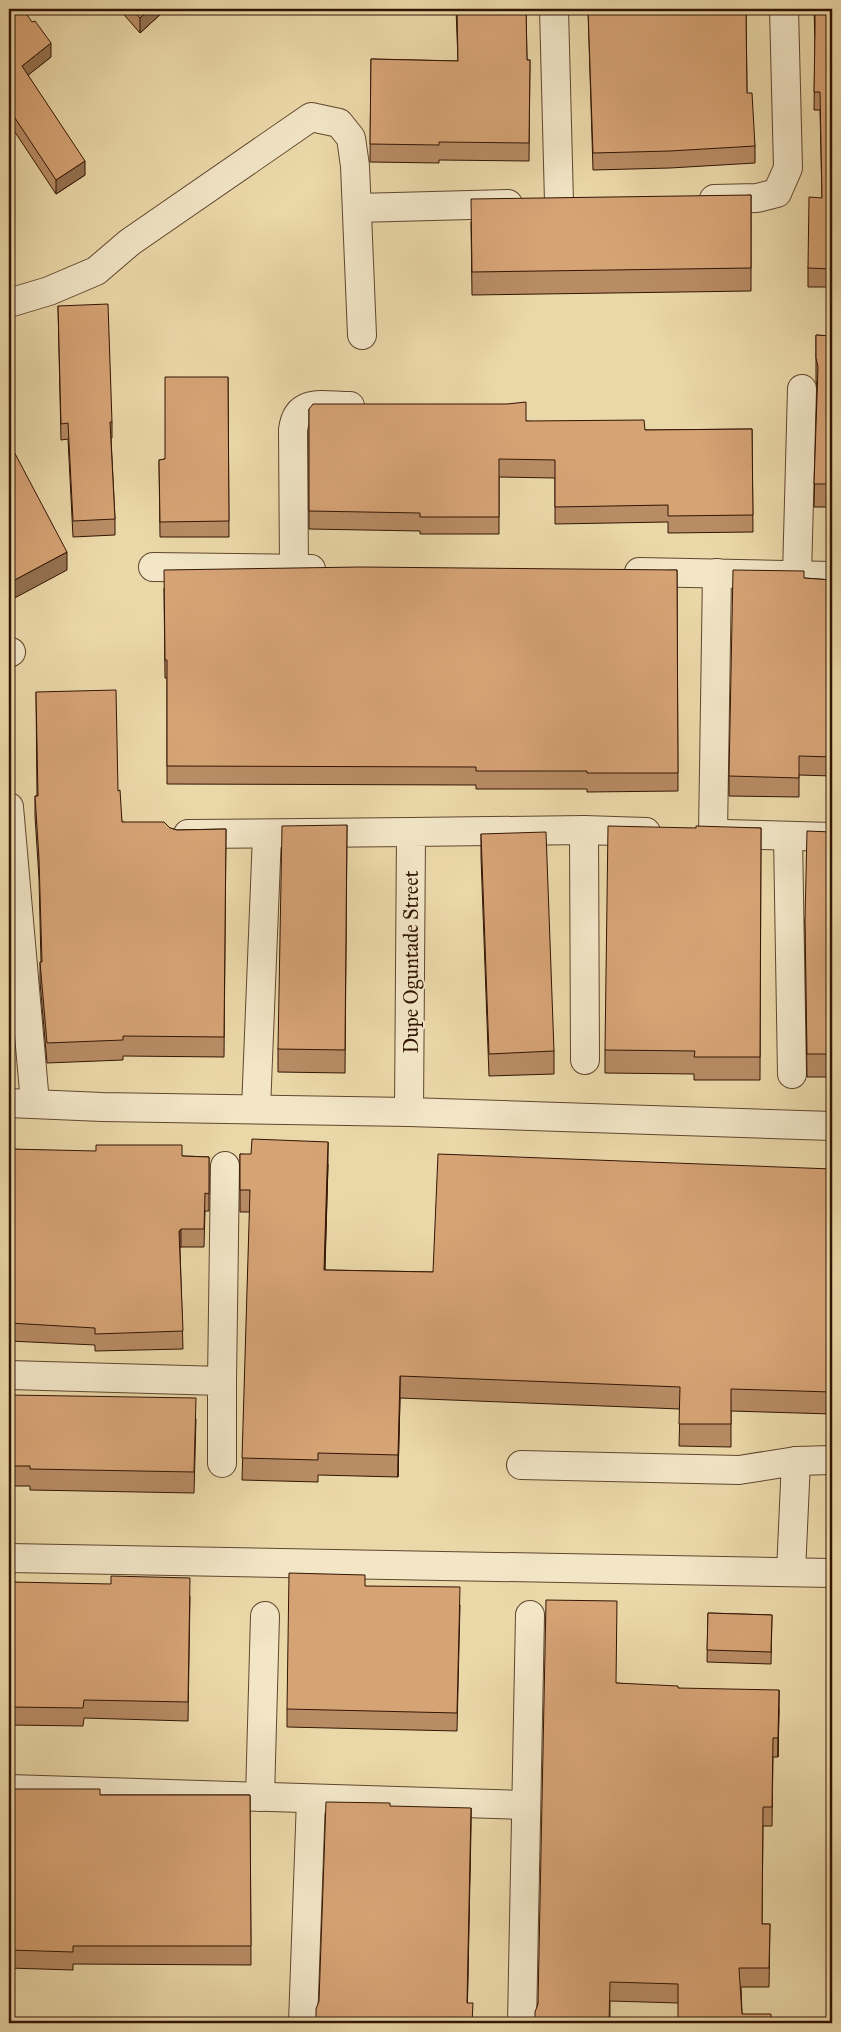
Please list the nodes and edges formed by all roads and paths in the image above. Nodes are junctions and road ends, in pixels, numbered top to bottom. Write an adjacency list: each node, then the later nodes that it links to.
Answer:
1 (554, 9): 4 (street)
2 (784, 9): 3 (street)
3 (688, 199)
4 (558, 202): 5 (street); 6 (street)
5 (588, 202)
6 (357, 208): 7 (street); 8 (street)
7 (9, 303)
8 (362, 335)
9 (802, 389): 16 (street)
10 (378, 406): 12 (street)
11 (153, 567): 12 (street)
12 (294, 569): 13 (street)
13 (333, 569)
14 (619, 572): 15 (street)
15 (717, 573): 16 (street); 23 (street)
16 (797, 575): 17 (street)
17 (832, 576)
18 (9, 807): 26 (street)
19 (584, 830): 20 (street); 23 (street); 27 (street)
20 (411, 832): 22 (street); 31 (street, Dupe Oguntade Street)
21 (177, 834): 22 (street)
22 (267, 834): 30 (street)
23 (714, 834): 24 (street)
24 (788, 836): 25 (street); 28 (street)
25 (832, 837)
26 (15, 959): 29 (street)
27 (585, 1060)
28 (792, 1074)
29 (22, 1103): 30 (street)
30 (256, 1109): 31 (street)
31 (410, 1112): 32 (street)
32 (832, 1126)
33 (225, 1166): 35 (street)
34 (9, 1375): 35 (street)
35 (222, 1381): 38 (street)
36 (832, 1460): 37 (street)
37 (796, 1461): 39 (street); 41 (street)
38 (222, 1463)
39 (521, 1465)
40 (9, 1558): 41 (street)
41 (791, 1572): 42 (street)
42 (832, 1573)
43 (530, 1615): 48 (street)
44 (264, 1616): 46 (street)
45 (9, 1789): 46 (street)
46 (260, 1797): 47 (street)
47 (311, 1799): 48 (street); 49 (street)
48 (526, 1805): 50 (street)
49 (303, 2023)
50 (522, 2023)

